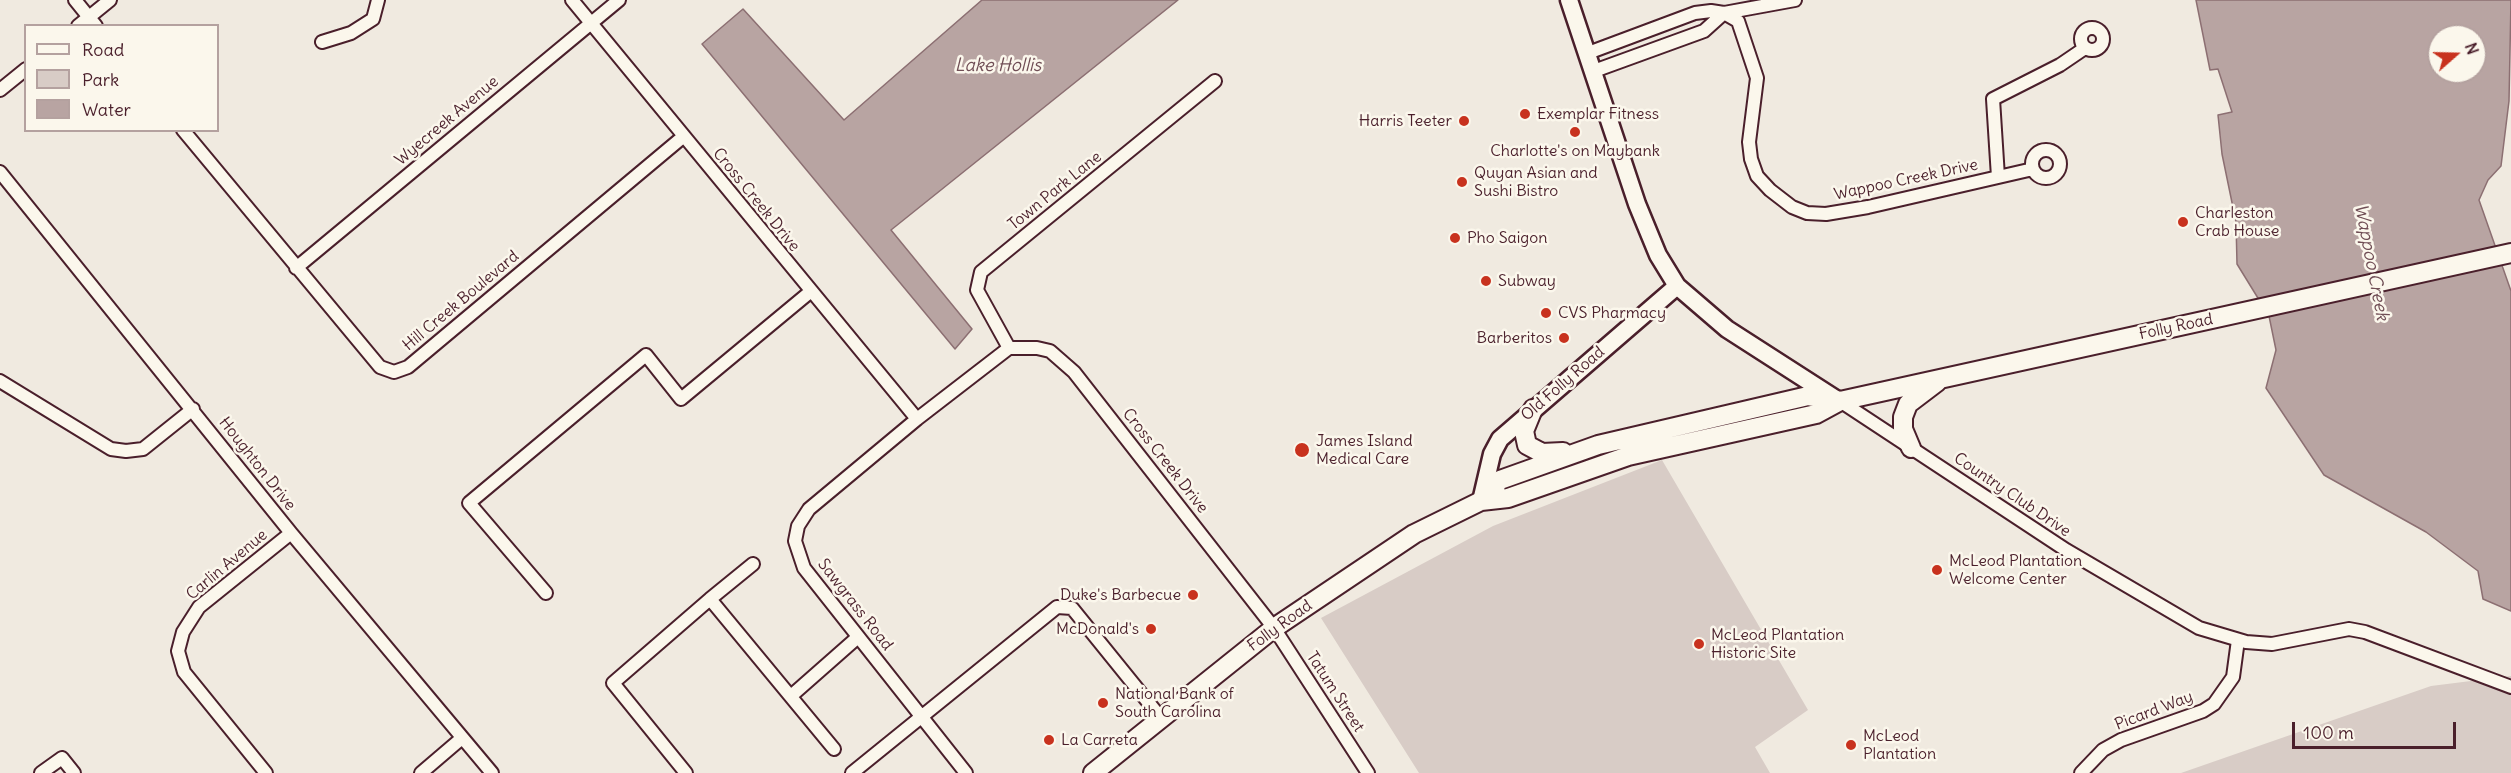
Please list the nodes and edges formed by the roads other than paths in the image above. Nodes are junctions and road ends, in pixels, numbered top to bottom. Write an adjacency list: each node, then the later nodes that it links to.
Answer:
1 (75, 0): 10 (street)
2 (110, 0): 10 (street)
3 (378, 0): 12 (street)
4 (572, 0): 11 (street, Cross Creek Drive)
5 (618, 0): 11 (street, Wyecreek Avenue)
6 (1569, 0): 14 (main road)
7 (1735, 0): 9 (street)
8 (1795, 0): 9 (street)
9 (1724, 13): 14 (street); 15 (street); 23 (street, Wappoo Creek Drive)
10 (93, 21)
11 (591, 23): 20 (street, Cross Creek Drive); 25 (street, Wyecreek Avenue)
12 (322, 42)
13 (2085, 48): 23 (street)
14 (1588, 53): 15 (main road)
15 (1594, 70): 26 (main road)
16 (24, 71): 18 (street)
17 (1215, 81): 28 (street, Town Park Lane)
18 (0, 90)
19 (185, 132): 25 (street, Hill Creek Boulevard)
20 (684, 136): 25 (street, Hill Creek Boulevard); 27 (street, Cross Creek Drive)
21 (2033, 169): 23 (street, Wappoo Creek Drive)
22 (0, 172): 32 (street, Houghton Drive)
23 (1998, 177)
24 (2511, 253): 29 (main road, Folly Road)
25 (296, 268)
26 (1677, 286): 31 (main road); 33 (main road, Old Folly Road)
27 (810, 292): 34 (street, Cross Creek Drive); 40 (street)
28 (1009, 348): 34 (street, Sawgrass Road); 42 (street, Cross Creek Drive)
29 (1947, 377): 31 (main road, Folly Road); 35 (main road)
30 (0, 381): 32 (street)
31 (1840, 401): 35 (street, Country Club Drive); 36 (main road, Folly Road); 37 (main road, Folly Road)
32 (193, 409): 38 (street, Houghton Drive)
33 (1533, 409): 36 (main road); 37 (main road, Old Folly Road)
34 (916, 419): 43 (street, Sawgrass Road)
35 (1911, 448): 44 (street, Country Club Drive)
36 (1586, 449): 37 (main road, Folly Road)
37 (1481, 501): 42 (main road, Folly Road)
38 (291, 533): 49 (street, Houghton Drive); 53 (street, Carlin Avenue)
39 (753, 564): 41 (street)
40 (546, 593)
41 (710, 599): 46 (street); 56 (street)
42 (1274, 628): 48 (main road, Folly Road); 60 (street, Tatum Street)
43 (858, 636): 46 (street); 47 (street, Sawgrass Road)
44 (2238, 640): 45 (street, Country Club Drive); 61 (street, Picard Way)
45 (2511, 687)
46 (791, 696): 50 (street)
47 (921, 717): 48 (street); 57 (street); 58 (street, Sawgrass Road)
48 (1161, 718): 59 (main road, Folly Road)
49 (462, 738): 54 (street); 55 (street, Houghton Drive)
50 (834, 749)
51 (40, 773): 52 (street)
52 (74, 773)
53 (266, 773)
54 (421, 773)
55 (492, 773)
56 (686, 773)
57 (852, 773)
58 (966, 773)
59 (1093, 773)
60 (1368, 773)
61 (2081, 773)

